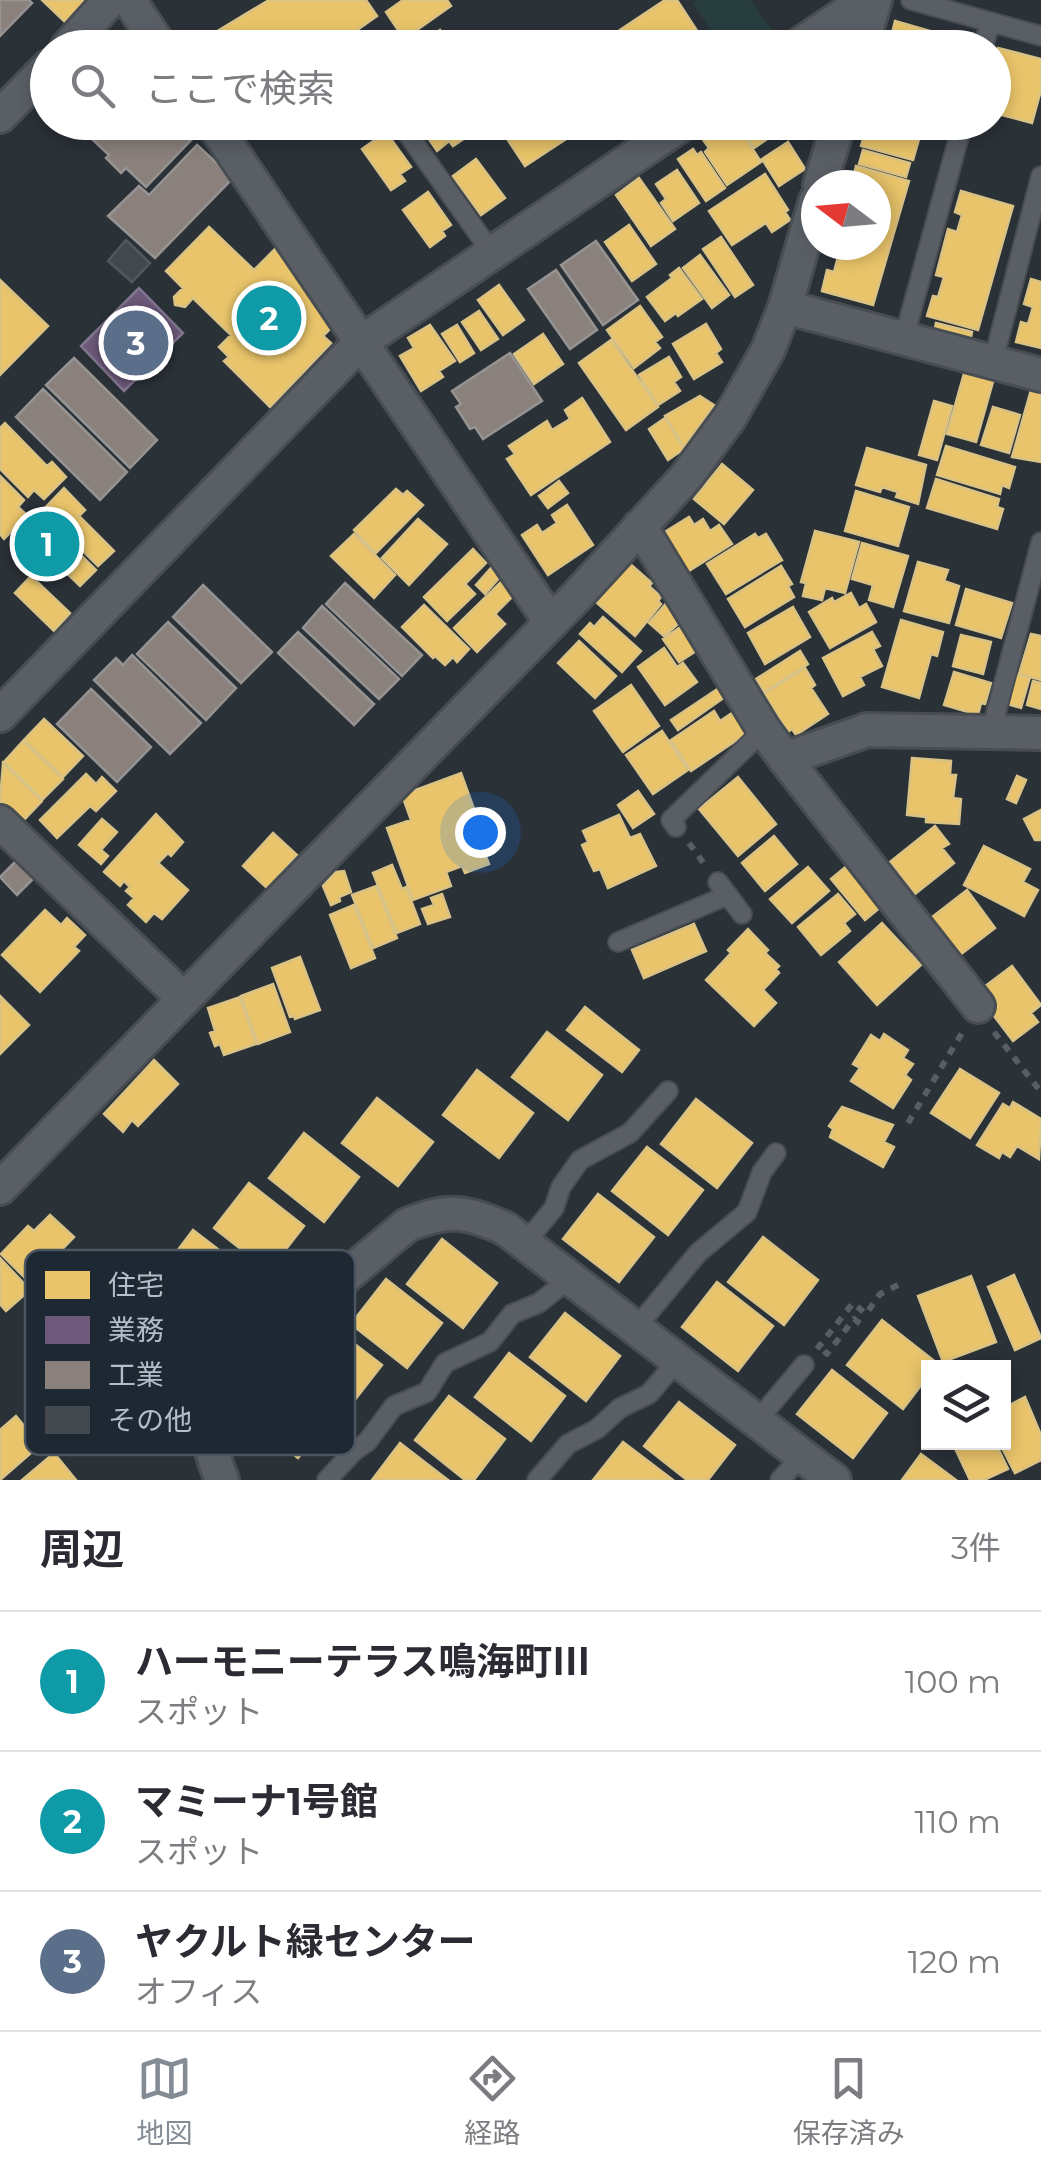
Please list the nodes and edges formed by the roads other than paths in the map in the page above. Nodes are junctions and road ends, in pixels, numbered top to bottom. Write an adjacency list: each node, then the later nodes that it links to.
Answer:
1 (110, 0): 7 (street)
2 (129, 0): 8 (street)
3 (866, 0): 9 (street)
4 (874, 0): 10 (street)
5 (911, 0): 6 (lane)
6 (990, 22): 11 (lane); 12 (lane)
7 (82, 30)
8 (149, 30)
9 (822, 30)
10 (866, 30)
11 (988, 30)
12 (1041, 36)
13 (30, 85): 14 (street)
14 (0, 116)
15 (224, 140): 26 (street)
16 (412, 140): 23 (lane)
17 (658, 140): 23 (street)
18 (834, 140): 20 (street)
19 (957, 140): 25 (lane)
20 (825, 170)
21 (1041, 176): 27 (lane)
22 (801, 252): 24 (street)
23 (492, 253): 26 (street)
24 (785, 307): 25 (street); 29 (street)
25 (904, 338): 27 (street)
26 (360, 343): 31 (street); 32 (street)
27 (992, 362): 28 (street)
28 (1041, 375)
29 (640, 526): 31 (street); 33 (street)
30 (1041, 542): 34 (lane)
31 (550, 620): 41 (street)
32 (0, 715)
33 (764, 730): 36 (street); 38 (lane)
34 (991, 732): 35 (street); 36 (street)
35 (1041, 733)
36 (785, 758): 42 (street)
37 (0, 822): 41 (street)
38 (676, 826)
39 (742, 914): 40 (lane)
40 (618, 942)
41 (183, 998): 45 (street)
42 (978, 1006)
43 (668, 1092): 46 (lane)
44 (776, 1153): 49 (lane)
45 (0, 1188)
46 (525, 1244): 47 (street); 48 (street)
47 (355, 1268)
48 (567, 1276): 49 (street); 53 (lane)
49 (636, 1328): 50 (street)
50 (678, 1360): 52 (street); 59 (lane)
51 (804, 1366): 52 (lane)
52 (757, 1421): 56 (street)
53 (355, 1450)
54 (212, 1455): 57 (street)
55 (350, 1455): 58 (lane)
56 (791, 1468): 60 (street)
57 (222, 1480)
58 (327, 1480)
59 (537, 1480)
60 (834, 1480)

